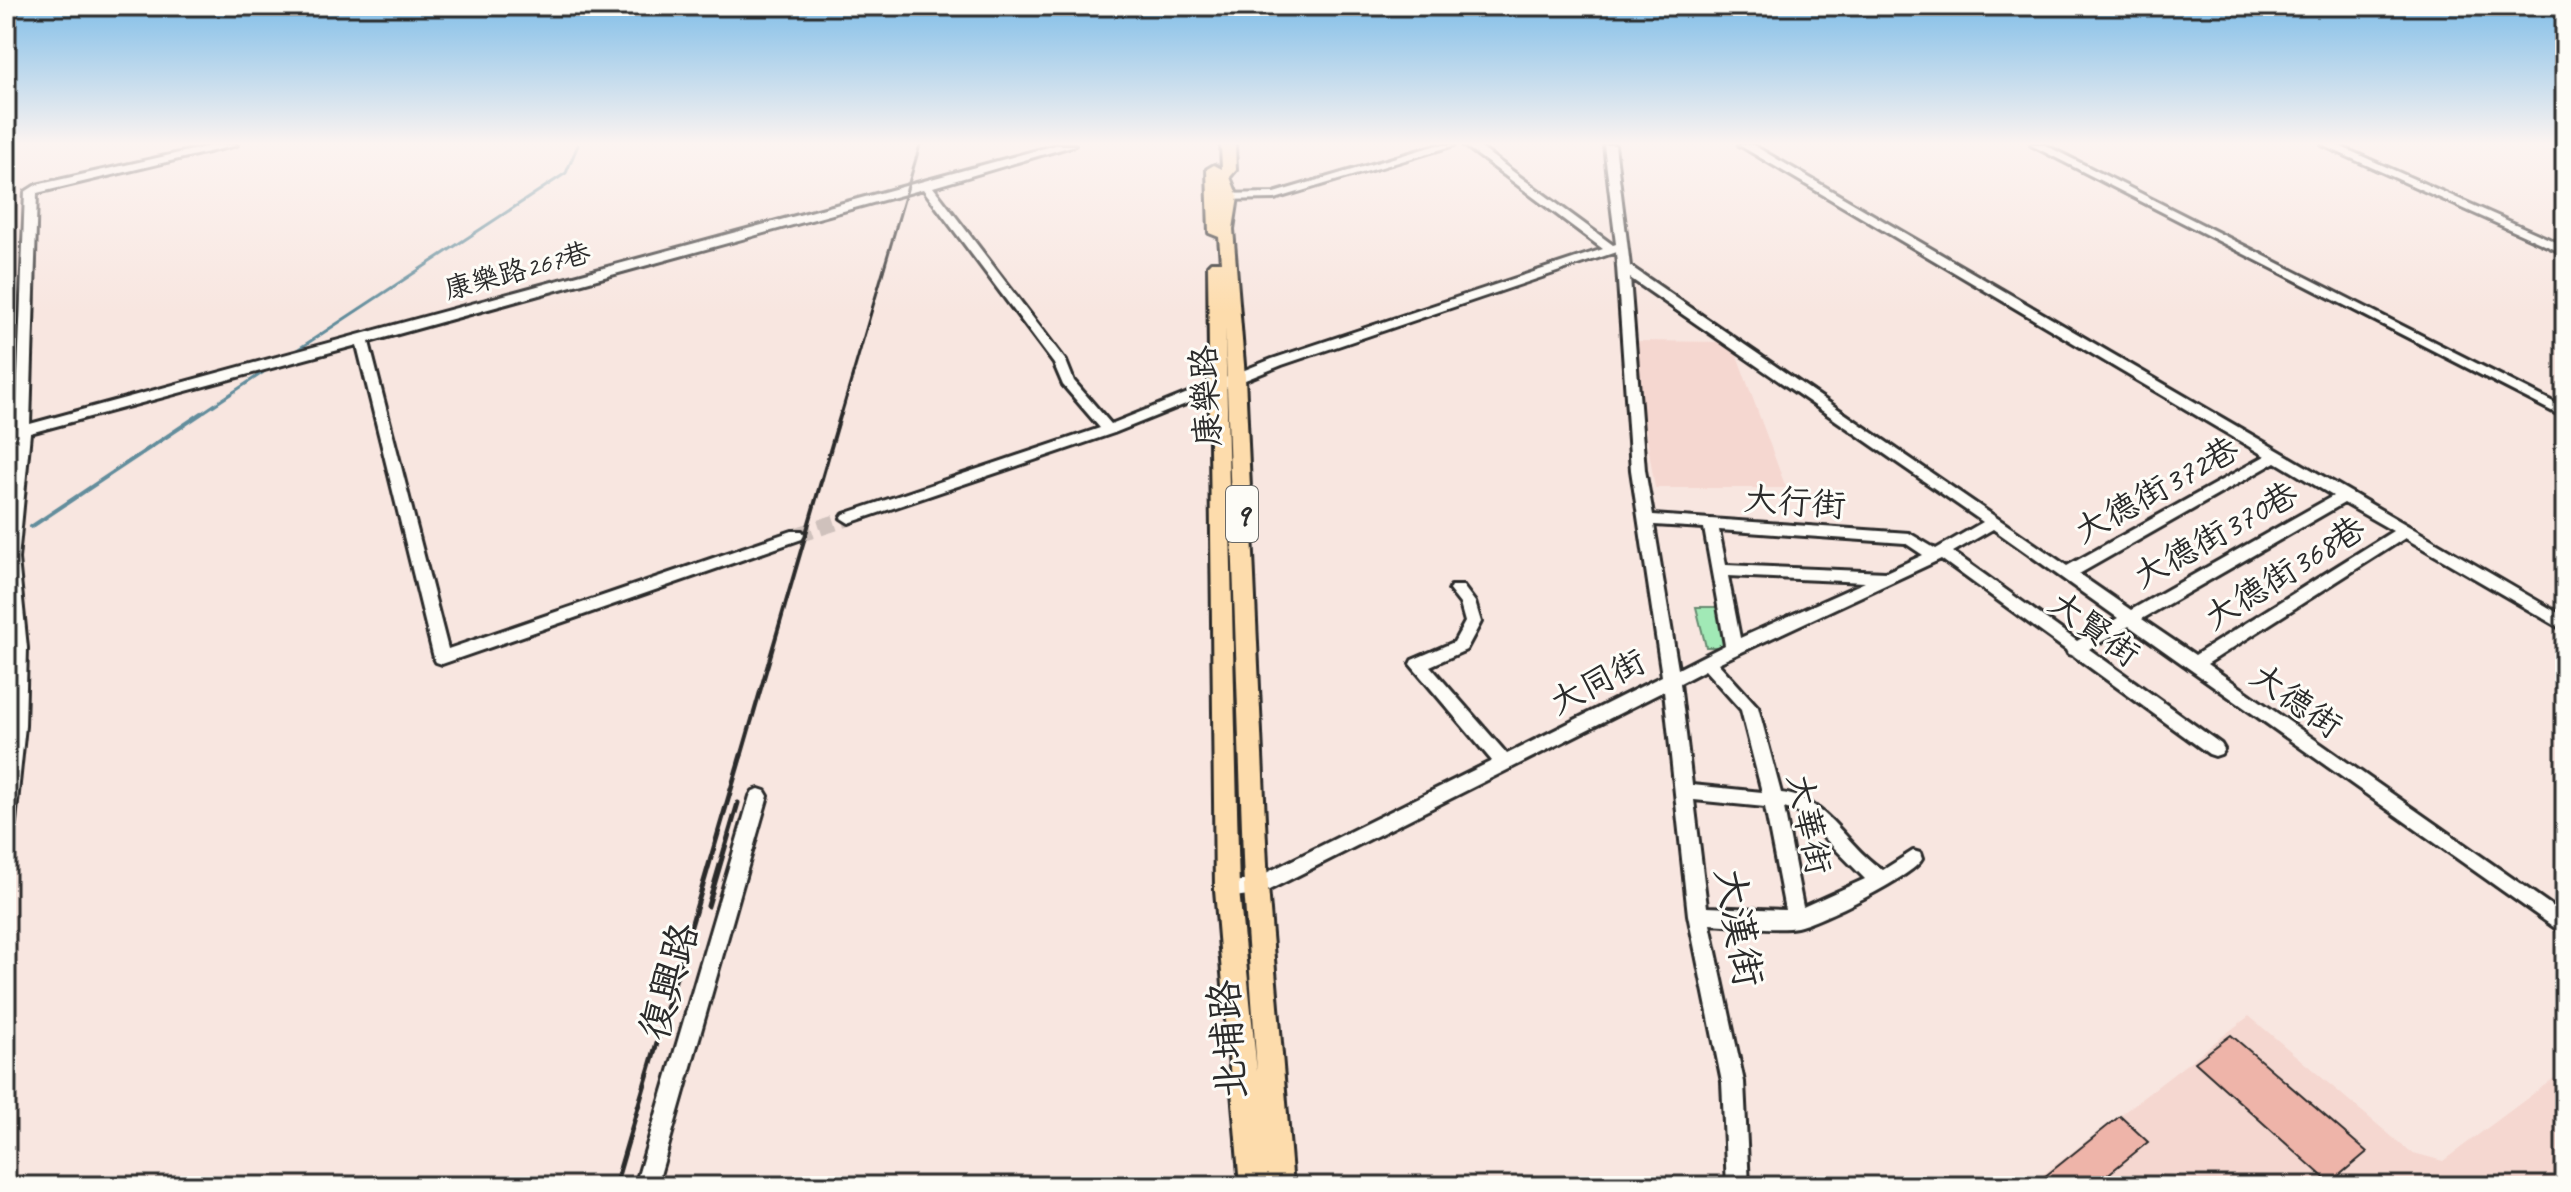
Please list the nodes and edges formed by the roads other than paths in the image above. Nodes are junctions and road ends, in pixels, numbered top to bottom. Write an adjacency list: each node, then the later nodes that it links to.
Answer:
1 (31, 201): 18 (street)
2 (876, 201): 14 (street, 康樂路267巷)
3 (937, 201): 19 (street)
4 (1223, 201): 15 (main road, 康樂路 / 9)
5 (1223, 201): 16 (main road, 康樂路 / 9)
6 (1548, 201): 11 (street)
7 (1613, 201): 11 (street, 大漢街)
8 (1839, 201): 21 (street)
9 (2145, 201): 17 (street)
10 (2453, 201): 12 (street)
11 (1616, 248): 13 (street, 大漢街); 15 (street)
12 (2565, 250)
13 (1622, 266): 24 (street, 大漢街); 25 (street, 大德街)
14 (362, 338): 18 (street, 康樂路267巷); 28 (street)
15 (1237, 377): 16 (street); 37 (main road, 康樂路 / 9)
16 (1217, 388): 19 (street); 38 (main road, 康樂路 / 9)
17 (2565, 414)
18 (23, 430): 20 (street, 康樂路267巷); 30 (street)
19 (1109, 430): 23 (street)
20 (6, 435)
21 (2276, 456): 22 (street); 32 (street, 大德街372巷)
22 (2345, 496): 27 (street); 35 (street, 大德街370巷)
23 (849, 518)
24 (1644, 519): 26 (street, 大行街); 44 (street, 大漢街)
25 (1994, 522): 29 (street, 大同街); 32 (street, 大德街)
26 (1711, 525): 29 (street, 大行街); 31 (street)
27 (2405, 531): 36 (street); 43 (street, 大德街368巷)
28 (797, 535)
29 (1939, 554): 33 (street, 大同街); 41 (street, 大賢街)
30 (8, 559): 40 (street)
31 (1720, 570): 33 (street); 39 (street)
32 (2066, 574): 35 (street, 大德街)
33 (1890, 578): 39 (street, 大同街)
34 (1457, 590): 47 (street)
35 (2128, 617): 41 (street, 大德街370巷); 43 (street, 大德街)
36 (2565, 625)
37 (1247, 626): 38 (main road); 54 (main road, 康樂路 / 9)
38 (1224, 628): 55 (main road, 康樂路 / 9)
39 (1734, 648): 42 (street, 大同街)
40 (12, 650): 45 (street)
41 (2074, 650): 46 (street, 大賢街)
42 (1707, 662): 44 (street, 大同街); 50 (street, 大華街)
43 (2194, 664): 58 (street, 大德街)
44 (1671, 679): 47 (street, 大同街); 48 (street, 大漢街)
45 (11, 728): 51 (street)
46 (2215, 749)
47 (1505, 764): 54 (street, 大同街)
48 (1684, 792): 50 (street); 56 (street, 大漢街)
49 (759, 796): 59 (street, 復興路)
50 (1773, 798): 53 (street); 57 (street, 大華街)
51 (6, 822)
52 (1913, 859): 53 (street)
53 (1883, 880): 57 (street)
54 (1256, 887): 55 (street, 大同街); 61 (main road, 北埔路 / 9)
55 (1227, 890): 60 (main road, 北埔路 / 9)
56 (1698, 915): 57 (street, 大華街); 62 (street, 大漢街)
57 (1796, 919)
58 (2565, 926)
59 (646, 1186)
60 (1254, 1186)
61 (1279, 1186)
62 (1738, 1186)

